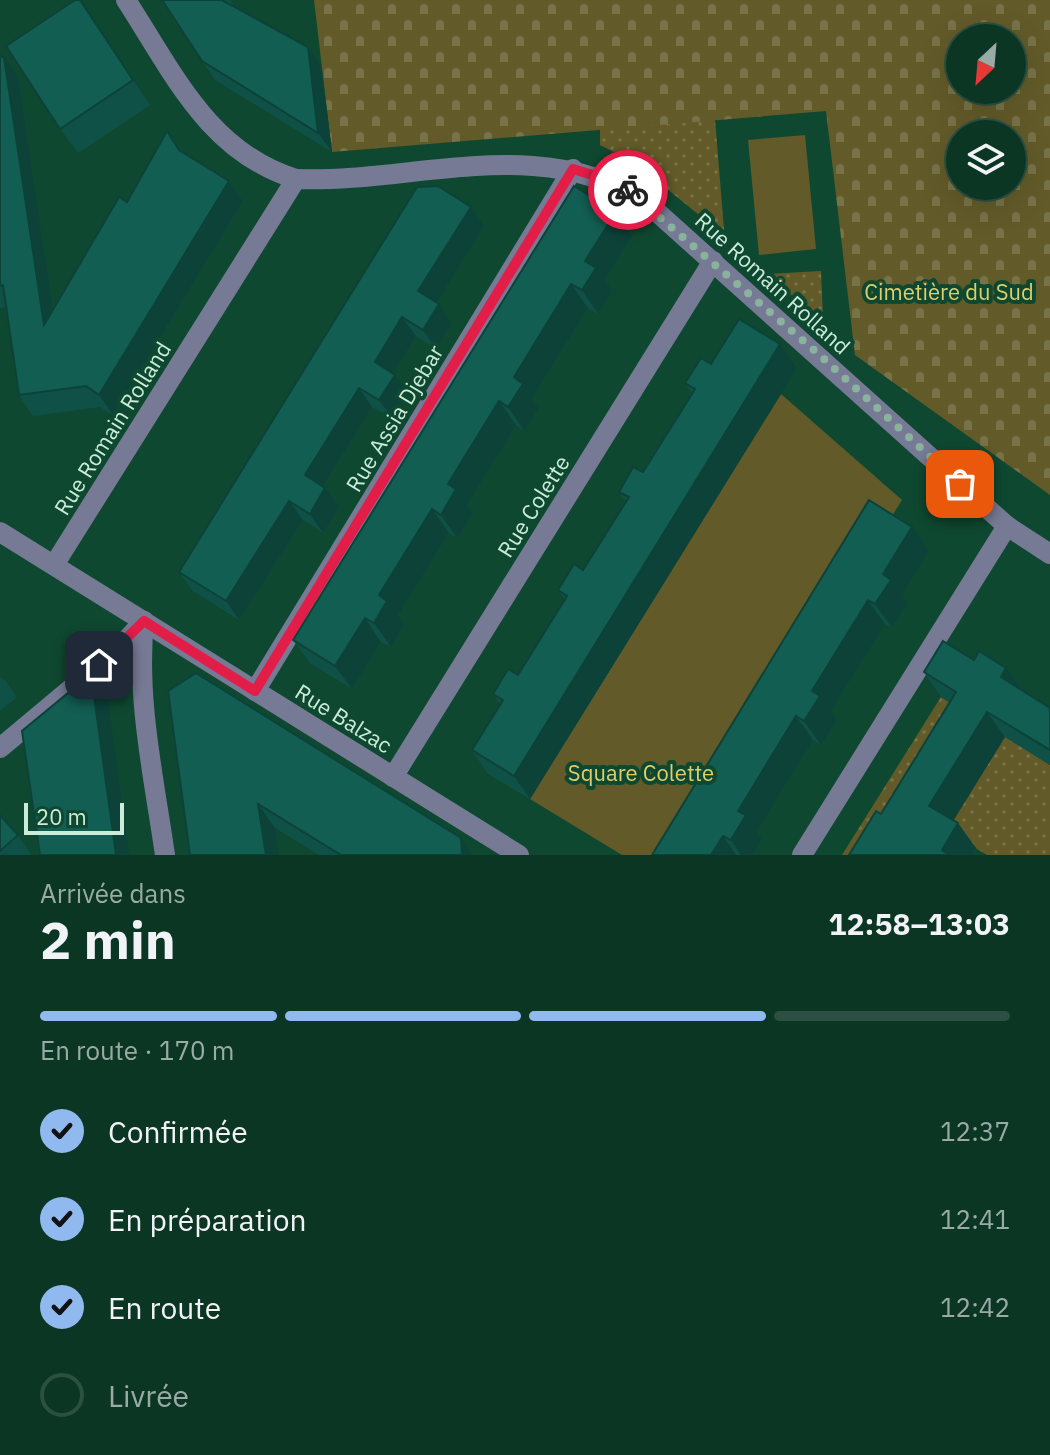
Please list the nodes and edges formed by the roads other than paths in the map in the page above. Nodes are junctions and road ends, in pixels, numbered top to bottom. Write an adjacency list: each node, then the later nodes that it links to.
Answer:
1 (126, 0): 3 (street)
2 (573, 169): 3 (street, Rue Romain Rolland); 4 (street, Rue Romain Rolland); 10 (street, Rue Assia Djebar)
3 (296, 179): 8 (street, Rue Romain Rolland)
4 (713, 261): 5 (street, Rue Romain Rolland); 12 (street, Rue Colette)
5 (1007, 526): 7 (street, Rue Romain Rolland); 15 (street)
6 (0, 532): 8 (street, Rue Balzac)
7 (1050, 554)
8 (54, 565): 9 (street, Rue Balzac)
9 (144, 621): 10 (street, Rue Balzac); 11 (street); 13 (street)
10 (255, 691): 12 (street, Rue Balzac)
11 (0, 748)
12 (393, 777): 14 (street, Rue Balzac)
13 (165, 855)
14 (519, 855)
15 (802, 855)

